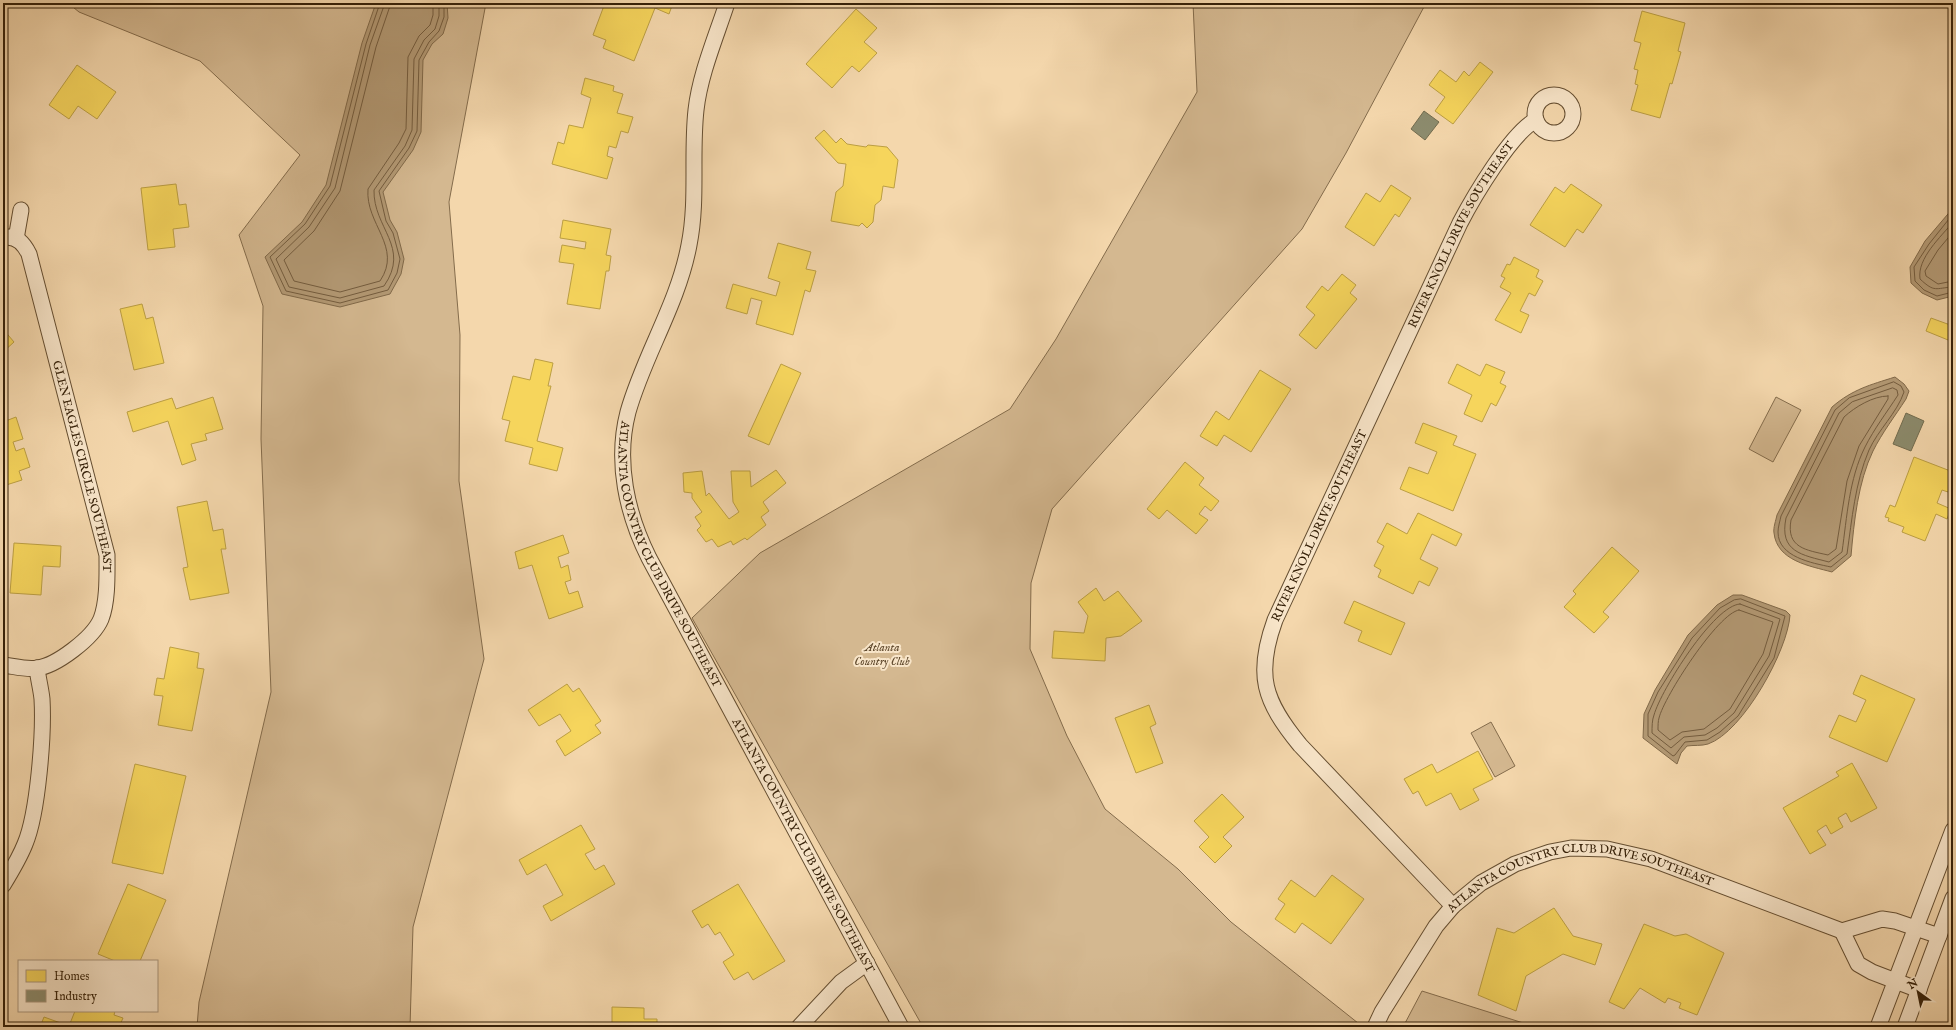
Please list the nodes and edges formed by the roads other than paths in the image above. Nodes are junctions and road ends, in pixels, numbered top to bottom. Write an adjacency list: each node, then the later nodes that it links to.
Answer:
1 (727, 3): 14 (street, ATLANTA COUNTRY CLUB DRIVE SOUTHEAST)
2 (1536, 120): 10 (street, RIVER KNOLL DRIVE SOUTHEAST)
3 (21, 210): 4 (street, GLEN EAGLES CIRCLE SOUTHEAST)
4 (10, 238): 6 (street, GLEN EAGLES CIRCLE SOUTHEAST)
5 (3, 665): 6 (street)
6 (37, 668): 8 (street)
7 (1953, 830): 11 (street)
8 (3, 885)
9 (1953, 898): 13 (street)
10 (1453, 906): 12 (street, ATLANTA COUNTRY CLUB DRIVE SOUTHEAST); 19 (street, ATLANTA COUNTRY CLUB DRIVE SOUTHEAST)
11 (1916, 928): 12 (street); 13 (street); 15 (street)
12 (1842, 931): 15 (street)
13 (1939, 936): 16 (street)
14 (867, 963): 17 (street); 18 (street, ATLANTA COUNTRY CLUB DRIVE SOUTHEAST)
15 (1895, 981): 16 (street); 20 (street)
16 (1919, 990): 21 (street)
17 (799, 1027)
18 (901, 1027)
19 (1375, 1027)
20 (1878, 1027)
21 (1905, 1027)

